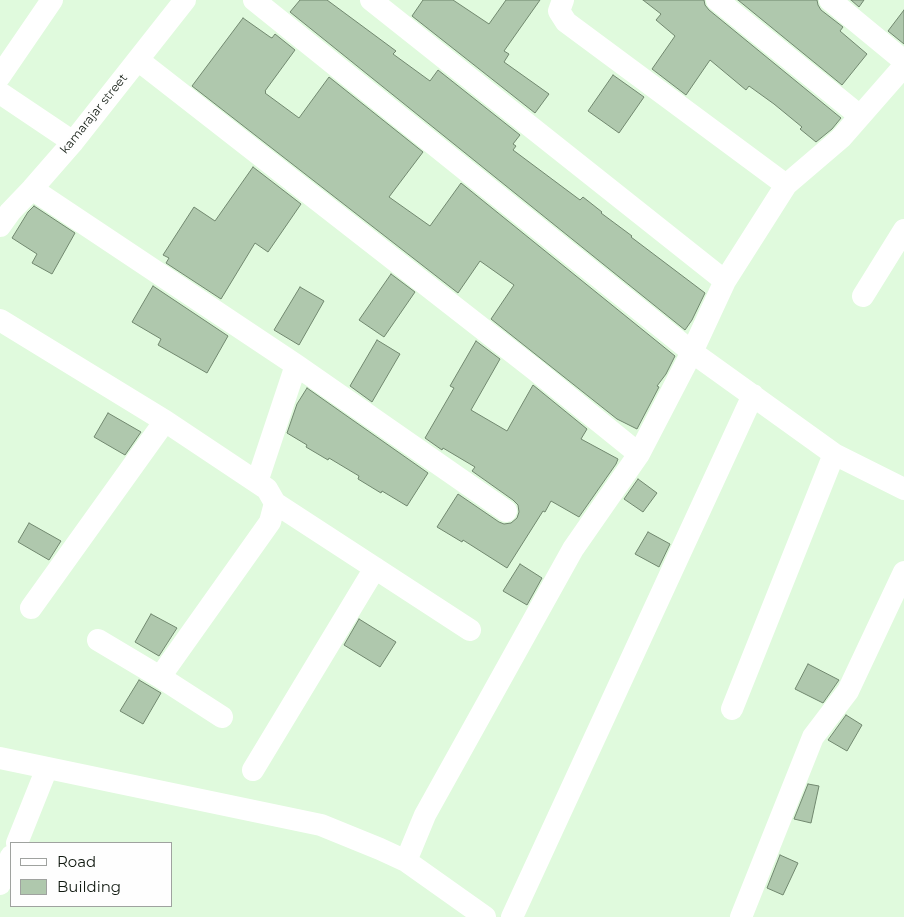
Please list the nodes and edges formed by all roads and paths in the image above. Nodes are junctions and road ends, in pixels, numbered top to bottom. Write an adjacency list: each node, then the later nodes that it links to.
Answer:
1 (52, 0): 11 (street)
2 (185, 0): 8 (street, kamarajar street)
3 (254, 0): 22 (street)
4 (371, 0): 19 (street)
5 (562, 0): 15 (street)
6 (717, 0): 13 (street)
7 (830, 0): 9 (street)
8 (138, 60): 14 (street, kamarajar street); 26 (street)
9 (904, 61)
10 (904, 66): 13 (street)
11 (0, 76)
12 (0, 93): 14 (street)
13 (860, 116): 15 (street)
14 (73, 142): 16 (street, kamarajar street)
15 (786, 185): 19 (street)
16 (32, 189): 17 (street, kamarajar street); 23 (street)
17 (0, 226)
18 (904, 230): 20 (street)
19 (725, 281): 22 (street)
20 (862, 296)
21 (0, 320): 25 (street)
22 (692, 352): 24 (street); 26 (street)
23 (296, 365): 28 (street); 31 (street)
24 (753, 395): 27 (street); 48 (street)
25 (165, 421): 28 (street); 34 (street)
26 (639, 454): 45 (street)
27 (834, 454): 29 (street); 38 (street)
28 (257, 482): 30 (street)
29 (904, 489)
30 (275, 503): 32 (street); 37 (street)
31 (506, 511)
32 (375, 568): 35 (street); 42 (street)
33 (904, 572): 49 (street)
34 (31, 608)
35 (470, 630)
36 (98, 640): 37 (street)
37 (160, 677): 39 (street)
38 (732, 709)
39 (222, 717)
40 (0, 758): 41 (street)
41 (47, 768): 43 (street); 45 (street)
42 (253, 770)
43 (16, 842)
44 (10, 859): 46 (street)
45 (406, 861): 47 (street)
46 (0, 884)
47 (485, 917)
48 (512, 917)
49 (741, 917)

